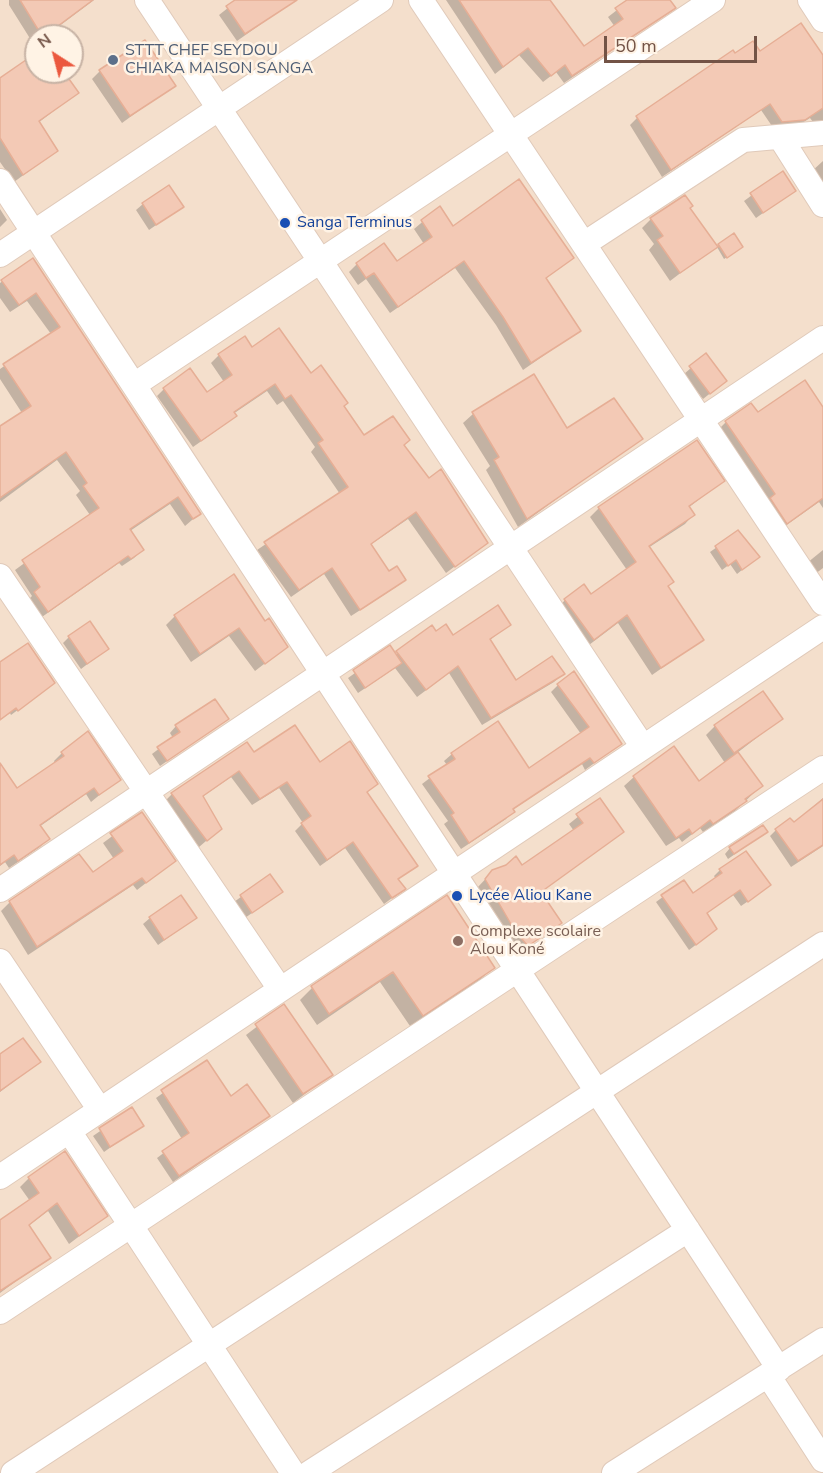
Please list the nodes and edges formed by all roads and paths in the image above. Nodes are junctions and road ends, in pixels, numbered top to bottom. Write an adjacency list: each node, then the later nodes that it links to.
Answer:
1 (147, 0): 5 (street)
2 (381, 0): 5 (street)
3 (421, 0): 7 (street)
4 (713, 0): 7 (street)
5 (219, 109): 11 (street); 14 (street)
6 (823, 133): 8 (street)
7 (511, 135): 12 (street); 14 (street)
8 (780, 137): 10 (street); 12 (street)
9 (0, 182): 11 (street)
10 (823, 205)
11 (33, 232): 13 (street); 16 (street)
12 (584, 244): 17 (street)
13 (0, 255)
14 (320, 262): 16 (street); 18 (street)
15 (823, 338): 17 (street)
16 (134, 386): 22 (street)
17 (701, 420): 18 (street); 20 (street)
18 (510, 548): 22 (street); 23 (street)
19 (0, 576): 25 (street)
20 (823, 603)
21 (820, 635): 23 (street)
22 (323, 674): 25 (street); 26 (street)
23 (643, 747): 26 (street)
24 (823, 768): 30 (street)
25 (146, 792): 27 (street); 31 (street)
26 (454, 873): 30 (street); 31 (street)
27 (0, 890)
28 (823, 944): 32 (street)
29 (0, 961): 33 (street)
30 (518, 970): 32 (street); 36 (street)
31 (280, 989): 33 (street)
32 (597, 1092): 37 (street); 40 (street)
33 (100, 1110): 34 (street)
34 (69, 1131): 35 (street); 36 (street)
35 (0, 1177)
36 (131, 1225): 38 (street); 40 (street)
37 (688, 1230): 41 (street); 45 (street)
38 (0, 1312)
39 (823, 1340): 41 (street)
40 (209, 1345): 43 (street); 44 (street)
41 (773, 1372): 42 (street); 46 (street)
42 (823, 1460)
43 (13, 1473)
44 (293, 1473)
45 (309, 1473)
46 (614, 1473)

